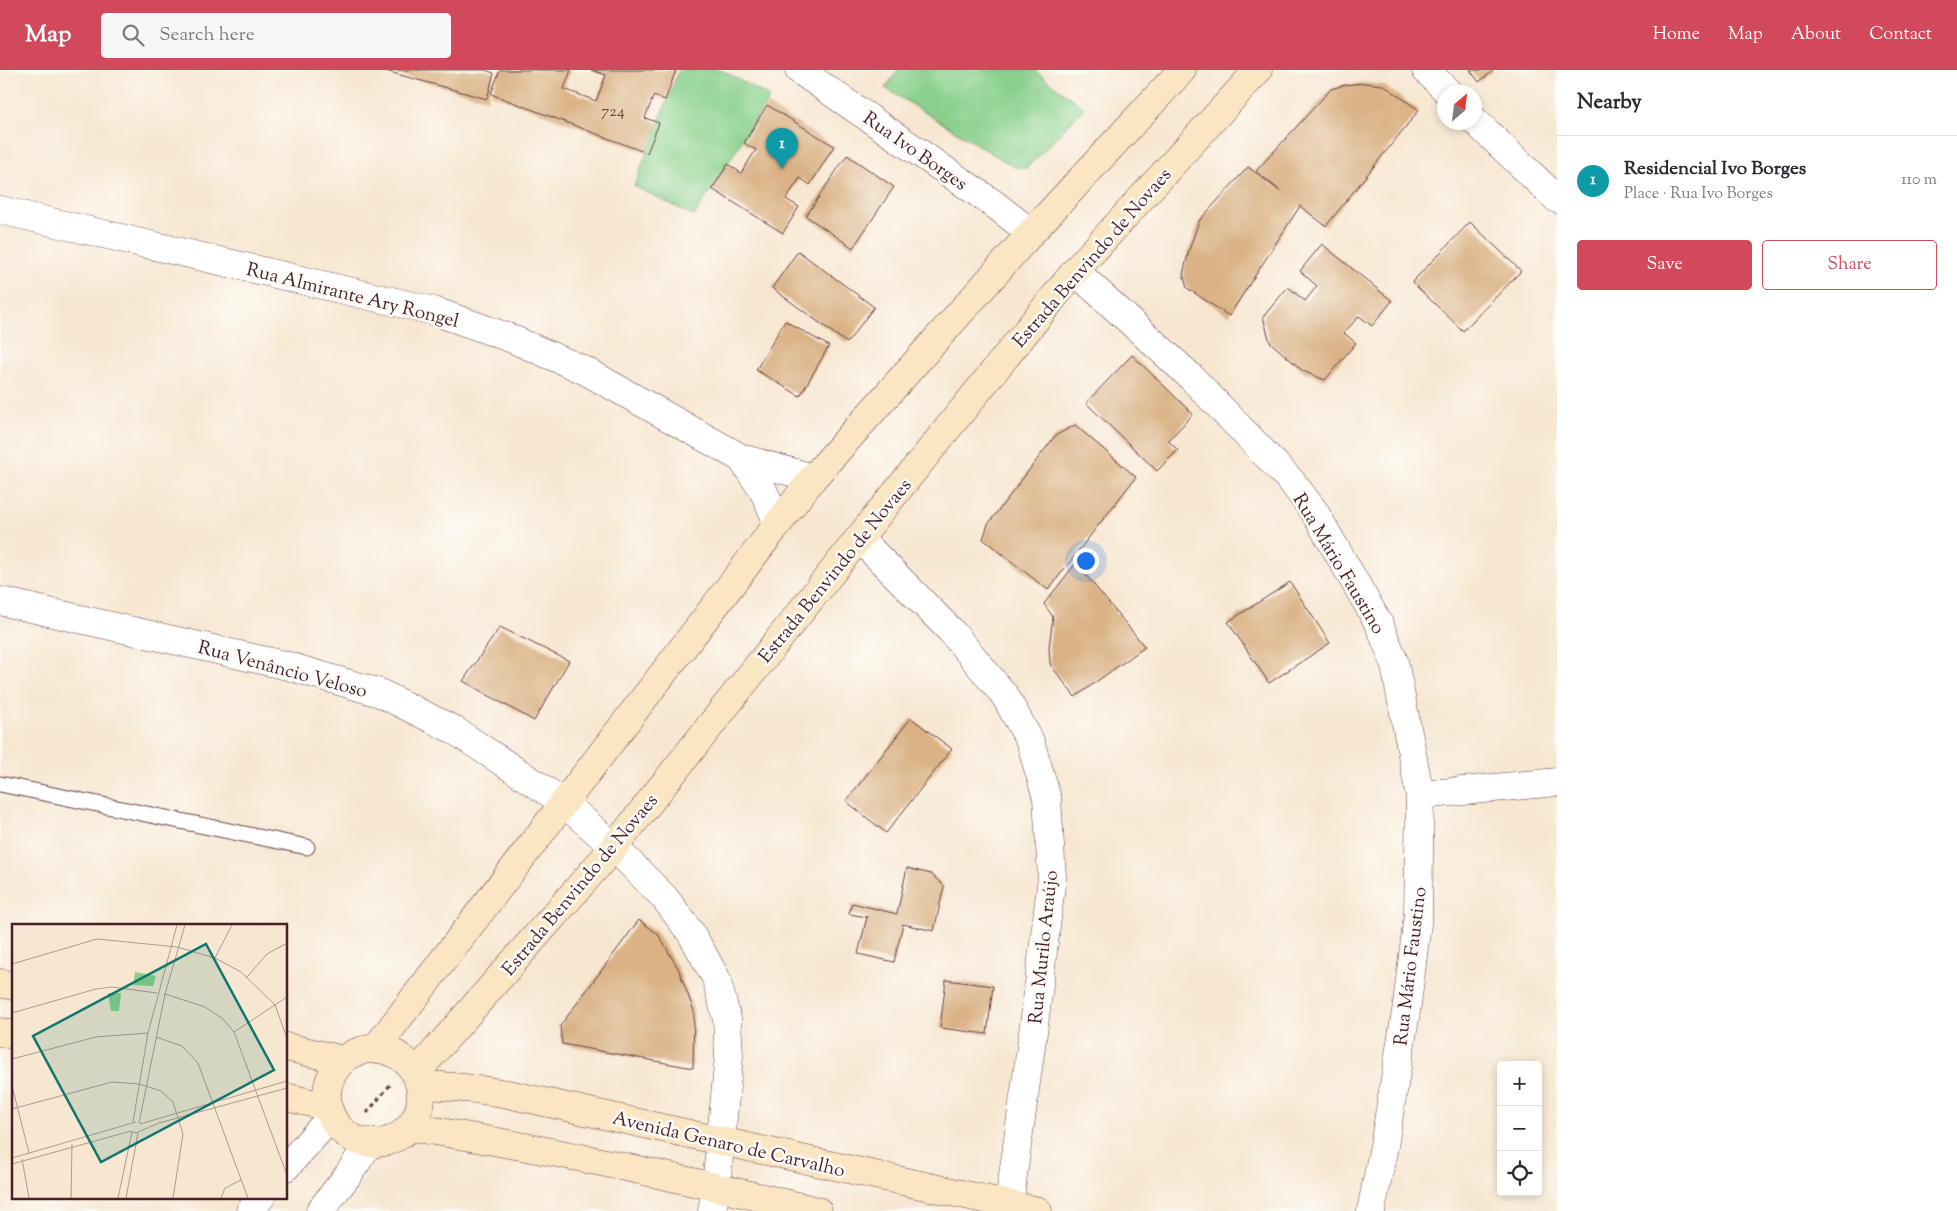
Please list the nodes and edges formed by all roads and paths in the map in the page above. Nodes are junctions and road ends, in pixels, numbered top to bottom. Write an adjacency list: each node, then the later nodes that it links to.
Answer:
1 (799, 70): 9 (street, Rua Ivo Borges)
2 (1182, 70): 9 (street)
3 (1258, 70): 10 (street, Estrada Benvindo de Novaes)
4 (1426, 70): 5 (street)
5 (1441, 85)
6 (1482, 128): 7 (street)
7 (1557, 199)
8 (0, 210): 11 (street, Rua Almirante Ary Rongel)
9 (1031, 232): 12 (street)
10 (1075, 270): 14 (street, Estrada Benvindo de Novaes); 18 (street, Rua Mário Faustino)
11 (741, 458): 12 (street, Rua Almirante Ary Rongel); 13 (street, Rua Almirante Ary Rongel)
12 (812, 478): 13 (street)
13 (778, 523): 19 (street)
14 (859, 538): 21 (street, Estrada Benvindo de Novaes); 34 (street, Rua Murilo Araújo)
15 (0, 601): 19 (street, Rua Venâncio Veloso)
16 (1557, 782): 18 (street)
17 (0, 784): 20 (lane)
18 (1420, 795): 39 (street, Rua Mário Faustino)
19 (563, 802): 21 (street, Rua Venâncio Veloso); 23 (street)
20 (307, 846)
21 (614, 847): 25 (street, Estrada Benvindo de Novaes); 30 (street, Rua Venâncio Veloso)
22 (288, 1047): 24 (street)
23 (375, 1049): 24 (street); 25 (street)
24 (343, 1060): 27 (street)
25 (417, 1079): 28 (street); 30 (street, Avenida Genaro de Carvalho)
26 (288, 1098): 27 (street)
27 (330, 1112): 29 (street); 31 (street)
28 (409, 1127): 29 (street); 33 (street)
29 (370, 1142): 36 (street)
30 (721, 1142): 33 (street, Rua Venâncio Veloso); 34 (street, Avenida Genaro de Carvalho)
31 (288, 1164)
32 (260, 1198): 35 (street)
33 (714, 1199): 37 (street)
34 (1008, 1208): 38 (street, Avenida Genaro de Carvalho)
35 (250, 1211)
36 (320, 1211)
37 (818, 1211)
38 (1038, 1211)
39 (1371, 1211)

